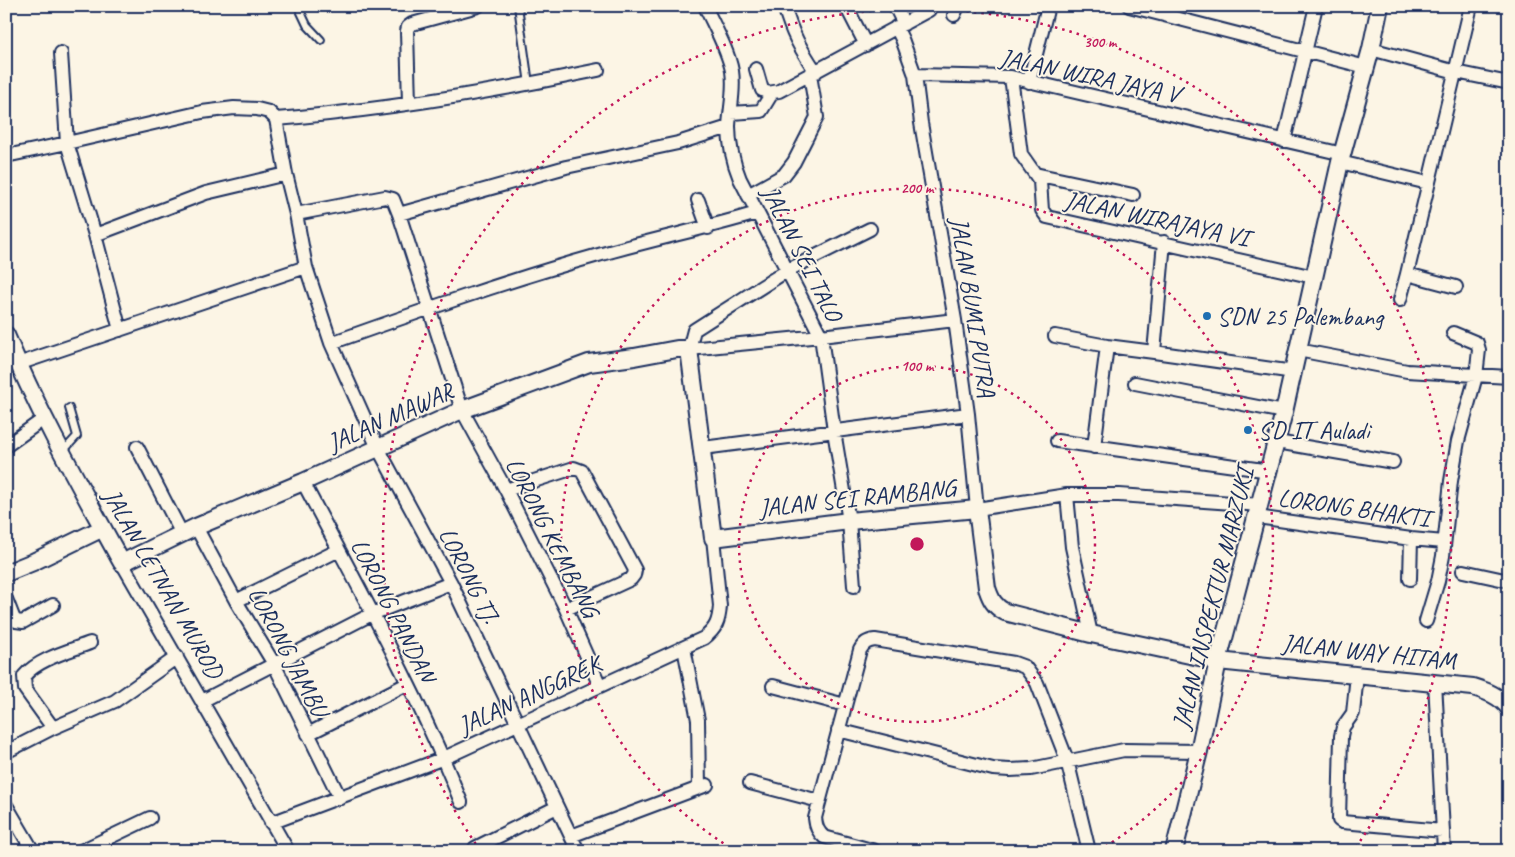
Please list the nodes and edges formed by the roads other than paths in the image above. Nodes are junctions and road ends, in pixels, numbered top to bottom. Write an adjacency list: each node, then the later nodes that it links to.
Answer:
1 (298, 6): 15 (lane)
2 (478, 6): 31 (street)
3 (518, 6): 29 (lane)
4 (705, 6): 32 (street, JALAN SEI TALO)
5 (784, 6): 24 (street)
6 (846, 6): 16 (street)
7 (894, 6): 14 (street, JALAN BUMI PUTRA)
8 (1048, 6): 27 (street)
9 (1129, 6): 18 (street)
10 (1316, 6): 18 (street)
11 (1380, 6): 17 (street, JALAN INSPEKTUR MARZUKI)
12 (1471, 6): 23 (street)
13 (929, 10): 14 (street)
14 (900, 26): 16 (street); 25 (street, JALAN BUMI PUTRA)
15 (321, 40)
16 (866, 45): 24 (street)
17 (1371, 49): 20 (street, JALAN INSPEKTUR MARZUKI); 23 (street)
18 (1305, 52): 20 (street); 35 (street)
19 (61, 53): 36 (street)
20 (1366, 67): 38 (street, JALAN INSPEKTUR MARZUKI)
21 (756, 69): 30 (street)
22 (598, 70): 29 (street)
23 (1456, 72): 28 (street); 41 (street)
24 (813, 73): 30 (street); 42 (street)
25 (915, 75): 26 (street, JALAN WIRA JAYA V); 59 (street, JALAN BUMI PUTRA)
26 (1011, 77): 27 (street, JALAN WIRA JAYA V); 40 (street, JALAN WIRAJAYA VI)
27 (1029, 82): 35 (street, JALAN WIRA JAYA V)
28 (1509, 83)
29 (529, 84): 31 (street)
30 (772, 93): 32 (street)
31 (409, 103): 33 (street)
32 (731, 113): 34 (street, JALAN SEI TALO)
33 (276, 118): 36 (street); 39 (street, LORONG TJ.)
34 (729, 127): 42 (street, JALAN SEI TALO); 47 (street)
35 (1284, 141): 38 (street, JALAN WIRA JAYA V)
36 (68, 143): 37 (street); 50 (street)
37 (6, 156)
38 (1342, 158): 41 (street, JALAN WIRA JAYA V); 55 (street, JALAN INSPEKTUR MARZUKI)
39 (286, 174): 46 (street, LORONG TJ.); 50 (street)
40 (1035, 174): 43 (street); 51 (street, JALAN WIRAJAYA VI)
41 (1428, 183): 54 (street)
42 (748, 195): 45 (street, JALAN SEI TALO)
43 (1133, 195)
44 (698, 200): 48 (street)
45 (757, 213): 48 (street); 53 (street, JALAN SEI TALO)
46 (296, 214): 47 (street); 52 (street, LORONG TJ.)
47 (399, 214): 58 (street, LORONG KEMBANG)
48 (708, 228): 58 (street)
49 (870, 228): 53 (street)
50 (95, 235): 60 (street)
51 (1164, 242): 55 (street, JALAN WIRAJAYA VI); 69 (street)
52 (306, 267): 60 (street); 65 (street, LORONG TJ.)
53 (788, 270): 63 (street, JALAN SEI TALO); 67 (street)
54 (1407, 274): 56 (street); 57 (street)
55 (1314, 277): 68 (street, JALAN INSPEKTUR MARZUKI)
56 (1456, 287)
57 (1400, 300)
58 (428, 309): 65 (street); 76 (street, LORONG KEMBANG)
59 (955, 320): 63 (street); 78 (street, JALAN BUMI PUTRA)
60 (120, 330): 70 (street)
61 (1453, 333): 72 (street)
62 (6, 335): 70 (street, JALAN LETNAN MUROD)
63 (821, 336): 67 (street); 80 (street, JALAN SEI TALO)
64 (1055, 336): 66 (street)
65 (331, 343): 86 (street, LORONG TJ.)
66 (1107, 346): 69 (street); 85 (street)
67 (690, 349): 76 (street, JALAN MAWAR); 87 (street)
68 (1298, 350): 71 (street, JALAN INSPEKTUR MARZUKI); 72 (street)
69 (1154, 352): 71 (street)
70 (18, 364): 79 (street, JALAN LETNAN MUROD)
71 (1294, 372): 77 (street, JALAN INSPEKTUR MARZUKI)
72 (1476, 376): 73 (street); 101 (street)
73 (1509, 378)
74 (1135, 383): 77 (street)
75 (69, 408): 88 (lane)
76 (462, 410): 86 (street, JALAN MAWAR); 92 (street, LORONG KEMBANG)
77 (1284, 412): 82 (street, JALAN INSPEKTUR MARZUKI)
78 (968, 414): 80 (street); 94 (street, JALAN BUMI PUTRA)
79 (45, 418): 83 (street); 88 (street, JALAN LETNAN MUROD)
80 (834, 431): 87 (street); 96 (street, JALAN SEI TALO)
81 (1057, 441): 85 (street)
82 (1277, 442): 89 (street); 90 (street, JALAN INSPEKTUR MARZUKI)
83 (6, 446)
84 (137, 447): 98 (street, LORONG JAMBU)
85 (1094, 447): 90 (street)
86 (378, 448): 91 (street, JALAN MAWAR); 108 (street, LORONG TJ.)
87 (703, 448): 99 (street)
88 (61, 451): 97 (street, JALAN LETNAN MUROD)
89 (1393, 462)
90 (1270, 471): 95 (street, JALAN INSPEKTUR MARZUKI)
91 (304, 482): 98 (street, JALAN MAWAR); 102 (street, LORONG PANDAN)
92 (506, 490): 113 (street, LORONG KEMBANG); 113 (street)
93 (1067, 495): 94 (street, LORONG BHAKTI); 95 (street, LORONG BHAKTI); 116 (street)
94 (977, 509): 96 (street, JALAN SEI RAMBANG); 116 (street, JALAN SEI RAMBANG)
95 (1259, 511): 100 (street, LORONG BHAKTI); 120 (street, JALAN INSPEKTUR MARZUKI)
96 (849, 521): 99 (street, JALAN SEI RAMBANG); 109 (street, JALAN SEI TALO)
97 (103, 528): 103 (street, JALAN LETNAN MUROD); 104 (street)
98 (189, 531): 103 (street, JALAN MAWAR); 111 (street, LORONG JAMBU)
99 (713, 538): 118 (street, JALAN ANGGREK)
100 (1411, 539): 101 (street, LORONG BHAKTI); 106 (street)
101 (1444, 542): 115 (street)
102 (339, 550): 111 (street); 114 (street, LORONG PANDAN)
103 (122, 563): 119 (street, JALAN LETNAN MUROD)
104 (8, 569)
105 (1463, 570): 107 (street)
106 (1410, 580)
107 (1509, 581)
108 (450, 583): 114 (street); 130 (street, LORONG TJ.)
109 (854, 586)
110 (6, 599): 112 (street)
111 (236, 601): 121 (street, LORONG JAMBU)
112 (53, 605)
113 (566, 609): 125 (street, LORONG KEMBANG)
114 (372, 614): 121 (street); 124 (street, LORONG PANDAN)
115 (1426, 621)
116 (1092, 634): 120 (street, JALAN SEI RAMBANG)
117 (90, 643): 131 (street)
118 (684, 648): 125 (street, JALAN ANGGREK); 147 (street)
119 (177, 657): 127 (street, JALAN LETNAN MUROD); 131 (street)
120 (1218, 661): 122 (street, JALAN WAY HITAM); 134 (street, JALAN INSPEKTUR MARZUKI)
121 (274, 664): 127 (street); 133 (street, LORONG JAMBU)
122 (1357, 675): 123 (street, JALAN WAY HITAM); 146 (street)
123 (1435, 682): 129 (street, JALAN WAY HITAM); 146 (street)
124 (407, 684): 133 (street); 136 (street, LORONG PANDAN)
125 (600, 686): 130 (street, JALAN ANGGREK)
126 (773, 686): 128 (street)
127 (202, 701): 145 (street, JALAN LETNAN MUROD)
128 (845, 705): 132 (street); 137 (street)
129 (1508, 705)
130 (517, 724): 136 (street, JALAN ANGGREK); 143 (street, LORONG TJ.)
131 (53, 728): 135 (street)
132 (838, 730): 137 (street); 140 (street)
133 (308, 734): 139 (street, LORONG JAMBU)
134 (1199, 750): 137 (street); 155 (street, JALAN INSPEKTUR MARZUKI)
135 (6, 752)
136 (444, 758): 139 (street, JALAN ANGGREK); 141 (street, LORONG PANDAN)
137 (1067, 760): 154 (street)
138 (750, 783): 140 (street)
139 (340, 798): 145 (street, JALAN ANGGREK)
140 (819, 801): 153 (street)
141 (461, 802)
142 (6, 805): 148 (street)
143 (558, 808): 147 (street, LORONG TJ.); 151 (street)
144 (150, 818): 149 (street)
145 (272, 822): 150 (street, JALAN LETNAN MUROD)
146 (1443, 831): 156 (street)
147 (571, 836): 152 (street, LORONG TJ.)
148 (33, 851)
149 (81, 851)
150 (288, 851)
151 (476, 851)
152 (578, 851)
153 (876, 851)
154 (1089, 851)
155 (1174, 851)
156 (1444, 851)

